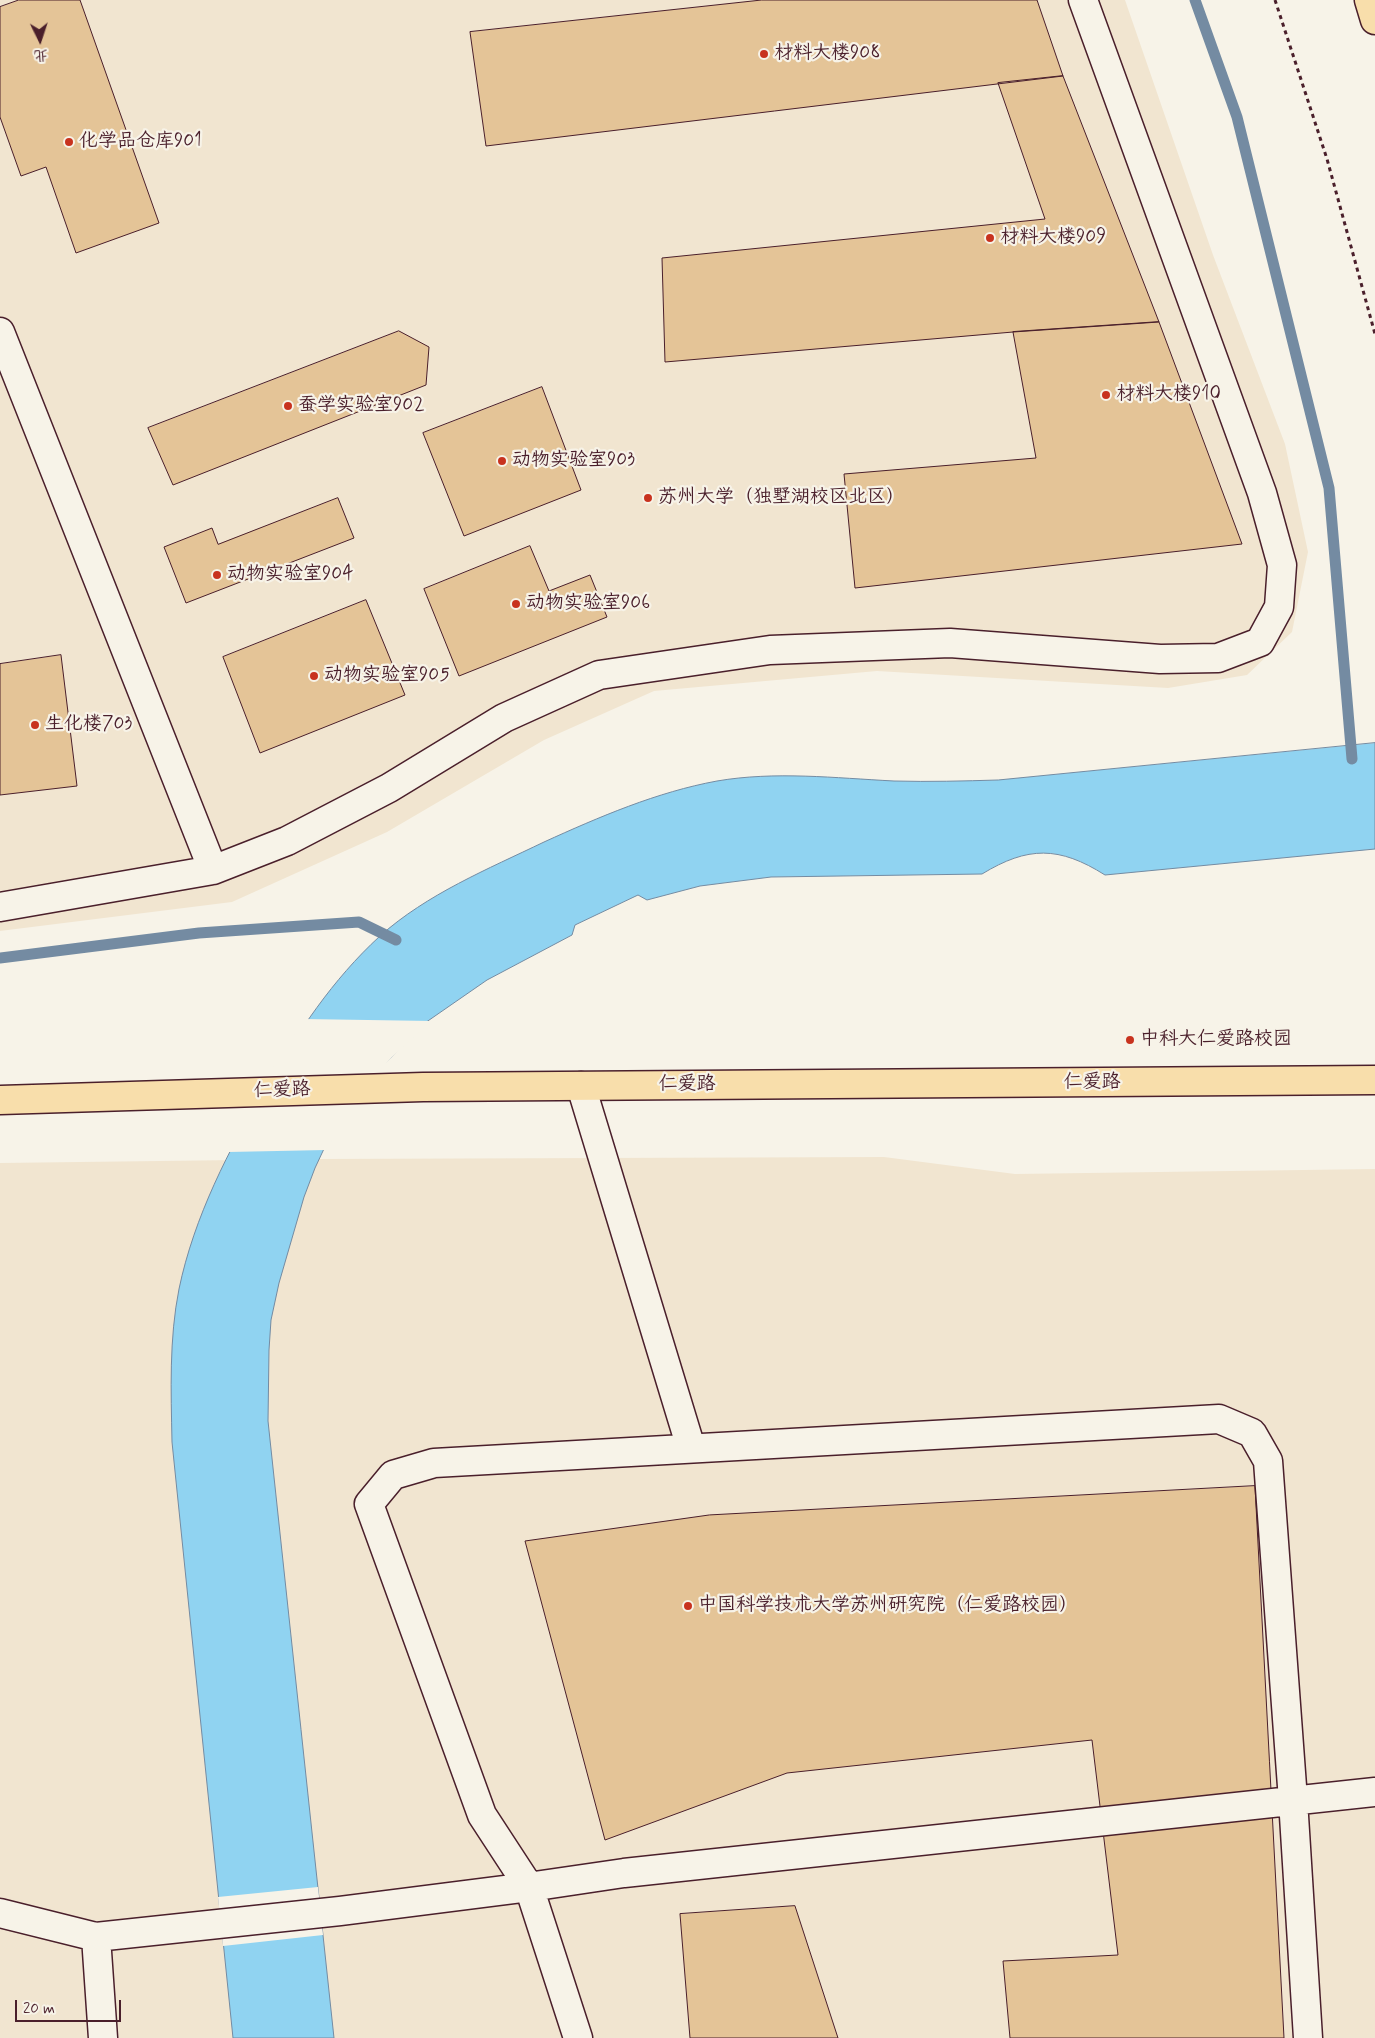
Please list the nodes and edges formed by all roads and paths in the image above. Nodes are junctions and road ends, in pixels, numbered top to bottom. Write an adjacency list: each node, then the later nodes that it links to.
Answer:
1 (1083, 0): 7 (lane)
2 (1275, 0): 6 (path)
3 (1369, 0): 4 (main road)
4 (1375, 20)
5 (0, 332): 7 (lane)
6 (1375, 334)
7 (213, 870): 8 (lane)
8 (0, 907)
9 (1375, 1080): 10 (main road, 仁爱路)
10 (581, 1086): 11 (main road, 仁爱路); 12 (lane)
11 (0, 1100)
12 (692, 1448): 14 (lane); 15 (lane)
13 (1375, 1792): 14 (lane)
14 (1293, 1800): 15 (lane); 20 (lane)
15 (529, 1887): 17 (lane); 19 (lane)
16 (0, 1913): 17 (lane)
17 (96, 1937): 18 (lane)
18 (103, 2038)
19 (578, 2038)
20 (1308, 2038)

